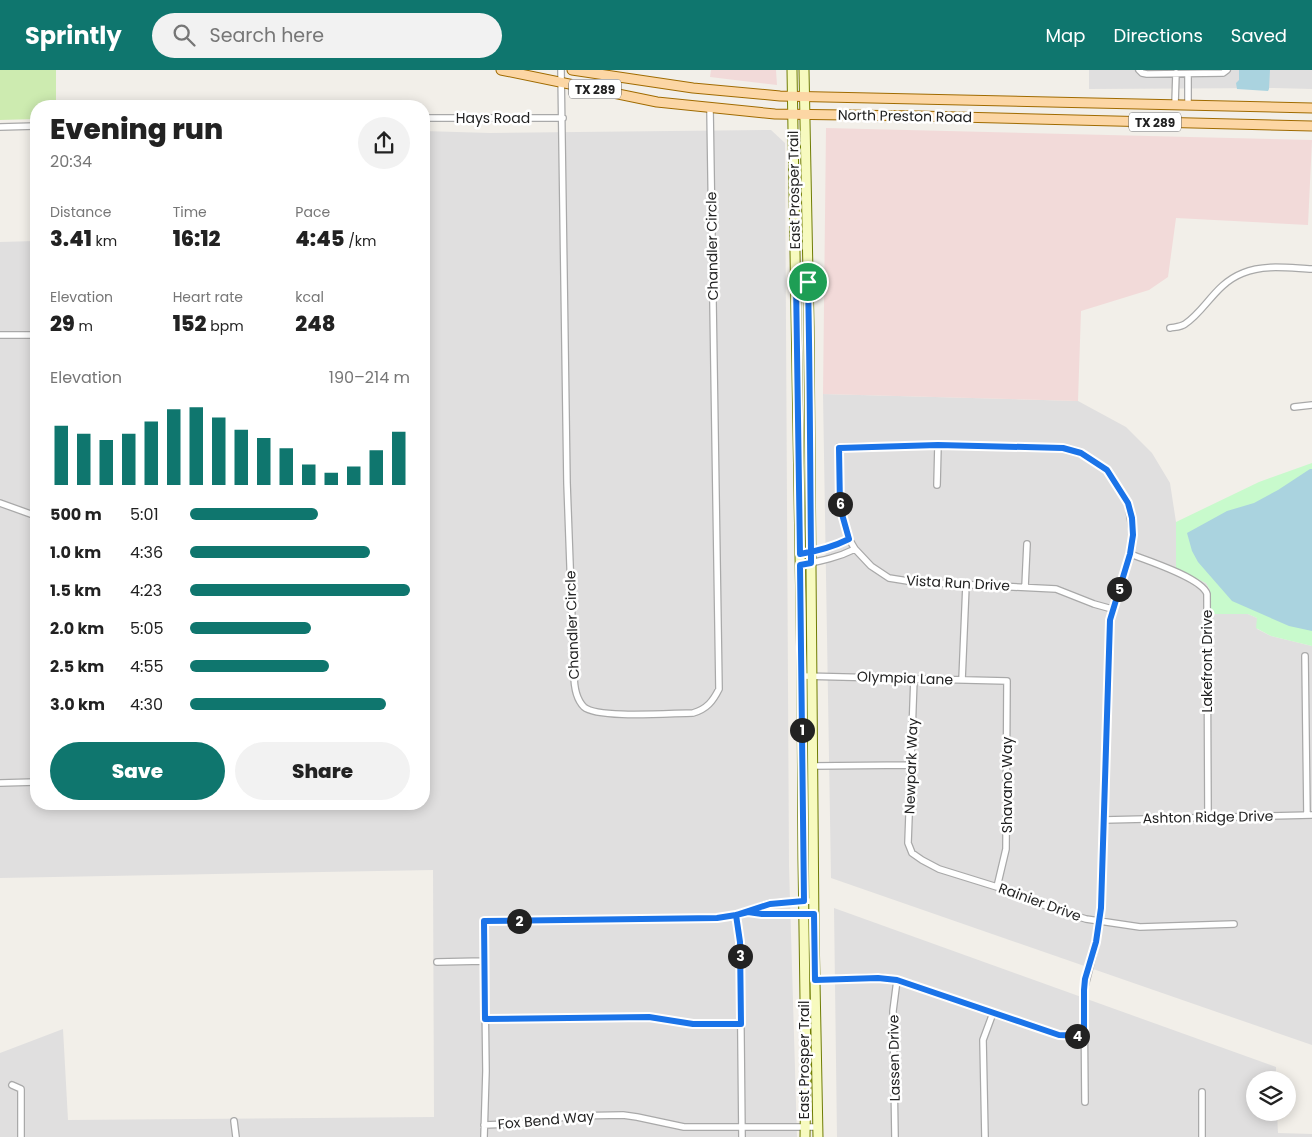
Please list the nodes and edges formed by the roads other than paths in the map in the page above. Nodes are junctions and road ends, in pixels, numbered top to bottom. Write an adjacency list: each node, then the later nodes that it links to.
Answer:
1 (501, 70): 10 (main road, North Preston Road / TX 289)
2 (561, 70): 10 (street, Chandler Circle)
3 (572, 70): 11 (main road, North Preston Road / TX 289)
4 (792, 70): 11 (main road, East Prosper Trail)
5 (804, 70): 12 (main road, East Prosper Trail)
6 (1139, 70): 8 (street)
7 (1226, 71): 9 (street)
8 (1176, 73): 9 (street); 14 (street)
9 (1188, 74): 15 (street)
10 (562, 83): 16 (main road, North Preston Road / TX 289); 21 (street, Chandler Circle)
11 (793, 96): 12 (main road, North Preston Road / TX 289); 18 (main road, East Prosper Trail)
12 (805, 96): 13 (main road, North Preston Road / TX 289); 19 (main road, East Prosper Trail)
13 (1056, 102): 14 (main road, North Preston Road / TX 289); 22 (main road)
14 (1175, 104): 15 (main road, North Preston Road / TX 289)
15 (1188, 104): 17 (main road, North Preston Road / TX 289)
16 (710, 108): 18 (main road, North Preston Road / TX 289); 21 (street, Chandler Circle)
17 (1312, 108)
18 (793, 114): 19 (main road, North Preston Road / TX 289); 27 (main road, East Prosper Trail)
19 (806, 114): 22 (main road, North Preston Road / TX 289); 28 (main road, East Prosper Trail)
20 (430, 118): 21 (street, Hays Road)
21 (563, 118)
22 (1056, 120): 24 (main road, North Preston Road / TX 289)
23 (30, 126): 25 (street)
24 (1312, 126)
25 (0, 127)
26 (1312, 269): 29 (street)
27 (796, 282): 28 (main road); 42 (main road, East Prosper Trail)
28 (808, 282): 41 (main road, East Prosper Trail)
29 (1170, 328)
30 (0, 335): 31 (street)
31 (30, 335)
32 (1312, 405): 33 (street)
33 (1294, 407)
34 (938, 445): 35 (street); 38 (street, Vista Run Drive); 43 (street)
35 (937, 485)
36 (0, 503): 37 (street)
37 (30, 514)
38 (849, 539): 40 (street, Vista Run Drive); 41 (street)
39 (1027, 544): 47 (street)
40 (855, 549): 44 (street); 46 (street, Vista Run Drive)
41 (811, 552): 42 (street); 44 (main road, East Prosper Trail)
42 (800, 554): 45 (main road, East Prosper Trail)
43 (1130, 554): 48 (street); 60 (street, Lakefront Drive)
44 (811, 563): 45 (street); 51 (main road, East Prosper Trail)
45 (800, 565): 50 (main road, East Prosper Trail)
46 (966, 585): 47 (street, Vista Run Drive); 53 (street)
47 (1025, 586): 48 (street, Vista Run Drive)
48 (1112, 609): 61 (street)
49 (1305, 656): 59 (street)
50 (802, 676): 51 (street, Olympia Lane); 64 (main road, East Prosper Trail)
51 (813, 676): 52 (street, Olympia Lane); 56 (main road, East Prosper Trail)
52 (914, 678): 53 (street, Olympia Lane); 55 (street, Newpark Way)
53 (962, 680): 54 (street, Olympia Lane)
54 (1008, 681): 63 (street, Shavano Way)
55 (911, 765): 56 (street); 62 (street, Newpark Way)
56 (814, 766): 65 (main road, East Prosper Trail)
57 (30, 782): 58 (street)
58 (0, 783)
59 (1309, 815): 60 (street, Ashton Ridge Drive)
60 (1208, 817): 61 (street, Ashton Ridge Drive)
61 (1104, 820): 70 (street)
62 (912, 853): 63 (street, Rainier Drive)
63 (997, 887): 70 (street, Rainier Drive)
64 (804, 901): 65 (street); 66 (street); 67 (main road, East Prosper Trail)
65 (814, 901): 68 (main road, East Prosper Trail)
66 (748, 912): 67 (street); 69 (street)
67 (803, 914): 68 (street); 85 (main road, East Prosper Trail)
68 (814, 914): 74 (main road, East Prosper Trail)
69 (736, 915): 72 (street); 78 (street)
70 (1100, 921): 71 (street, Rainier Drive); 79 (street)
71 (1234, 924)
72 (484, 961): 73 (street); 77 (street)
73 (437, 962)
74 (815, 980): 75 (street); 86 (main road, East Prosper Trail)
75 (897, 980): 76 (street); 94 (street, Lassen Drive)
76 (993, 1013): 79 (street); 95 (street)
77 (485, 1019): 78 (street); 84 (street)
78 (741, 1024): 87 (street)
79 (1084, 1036): 82 (street)
80 (12, 1085): 88 (street)
81 (1202, 1092): 96 (street)
82 (1085, 1102)
83 (234, 1121): 89 (street)
84 (484, 1125): 87 (street, Fox Bend Way); 90 (street)
85 (804, 1127): 86 (street, Fox Bend Way); 87 (street, Fox Bend Way); 92 (main road, East Prosper Trail)
86 (818, 1127): 93 (main road, East Prosper Trail)
87 (742, 1128): 91 (street)
88 (21, 1137)
89 (236, 1137)
90 (484, 1137)
91 (742, 1137)
92 (805, 1137)
93 (818, 1137)
94 (895, 1137)
95 (985, 1137)
96 (1202, 1137)

